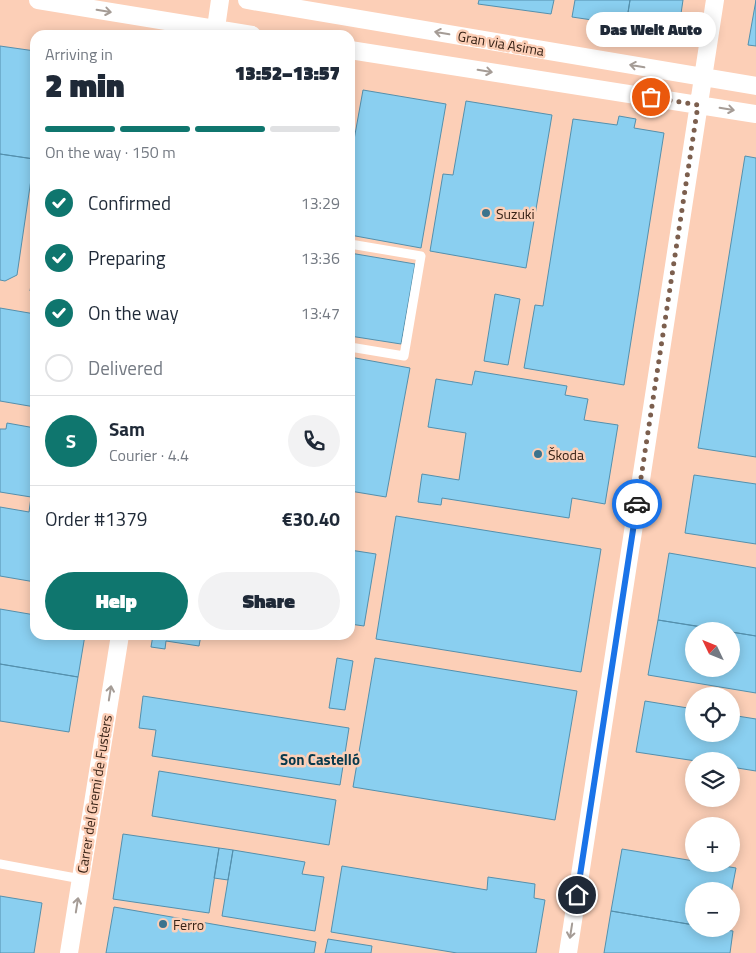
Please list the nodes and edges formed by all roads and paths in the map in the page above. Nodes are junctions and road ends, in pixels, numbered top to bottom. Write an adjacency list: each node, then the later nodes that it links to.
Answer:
1 (38, 0): 5 (street, one-way to 5)
2 (220, 0): 6 (street)
3 (247, 0): 8 (street, Gran via Asima, one-way to 3)
4 (715, 0): 8 (street)
5 (204, 30)
6 (215, 30)
7 (355, 51): 10 (street, one-way to 10)
8 (702, 77): 9 (street, Gran via Asima); 10 (street)
9 (756, 86)
10 (698, 105): 11 (street, one-way to 11); 18 (street, one-way to 18)
11 (756, 114)
12 (355, 245): 13 (lane)
13 (355, 348)
14 (119, 640): 16 (street, Carrer del Gremi de Fusters, one-way to 14)
15 (0, 864): 16 (lane)
16 (81, 879): 17 (street, Carrer del Gremi de Fusters, one-way to 16)
17 (69, 953)
18 (568, 953)

